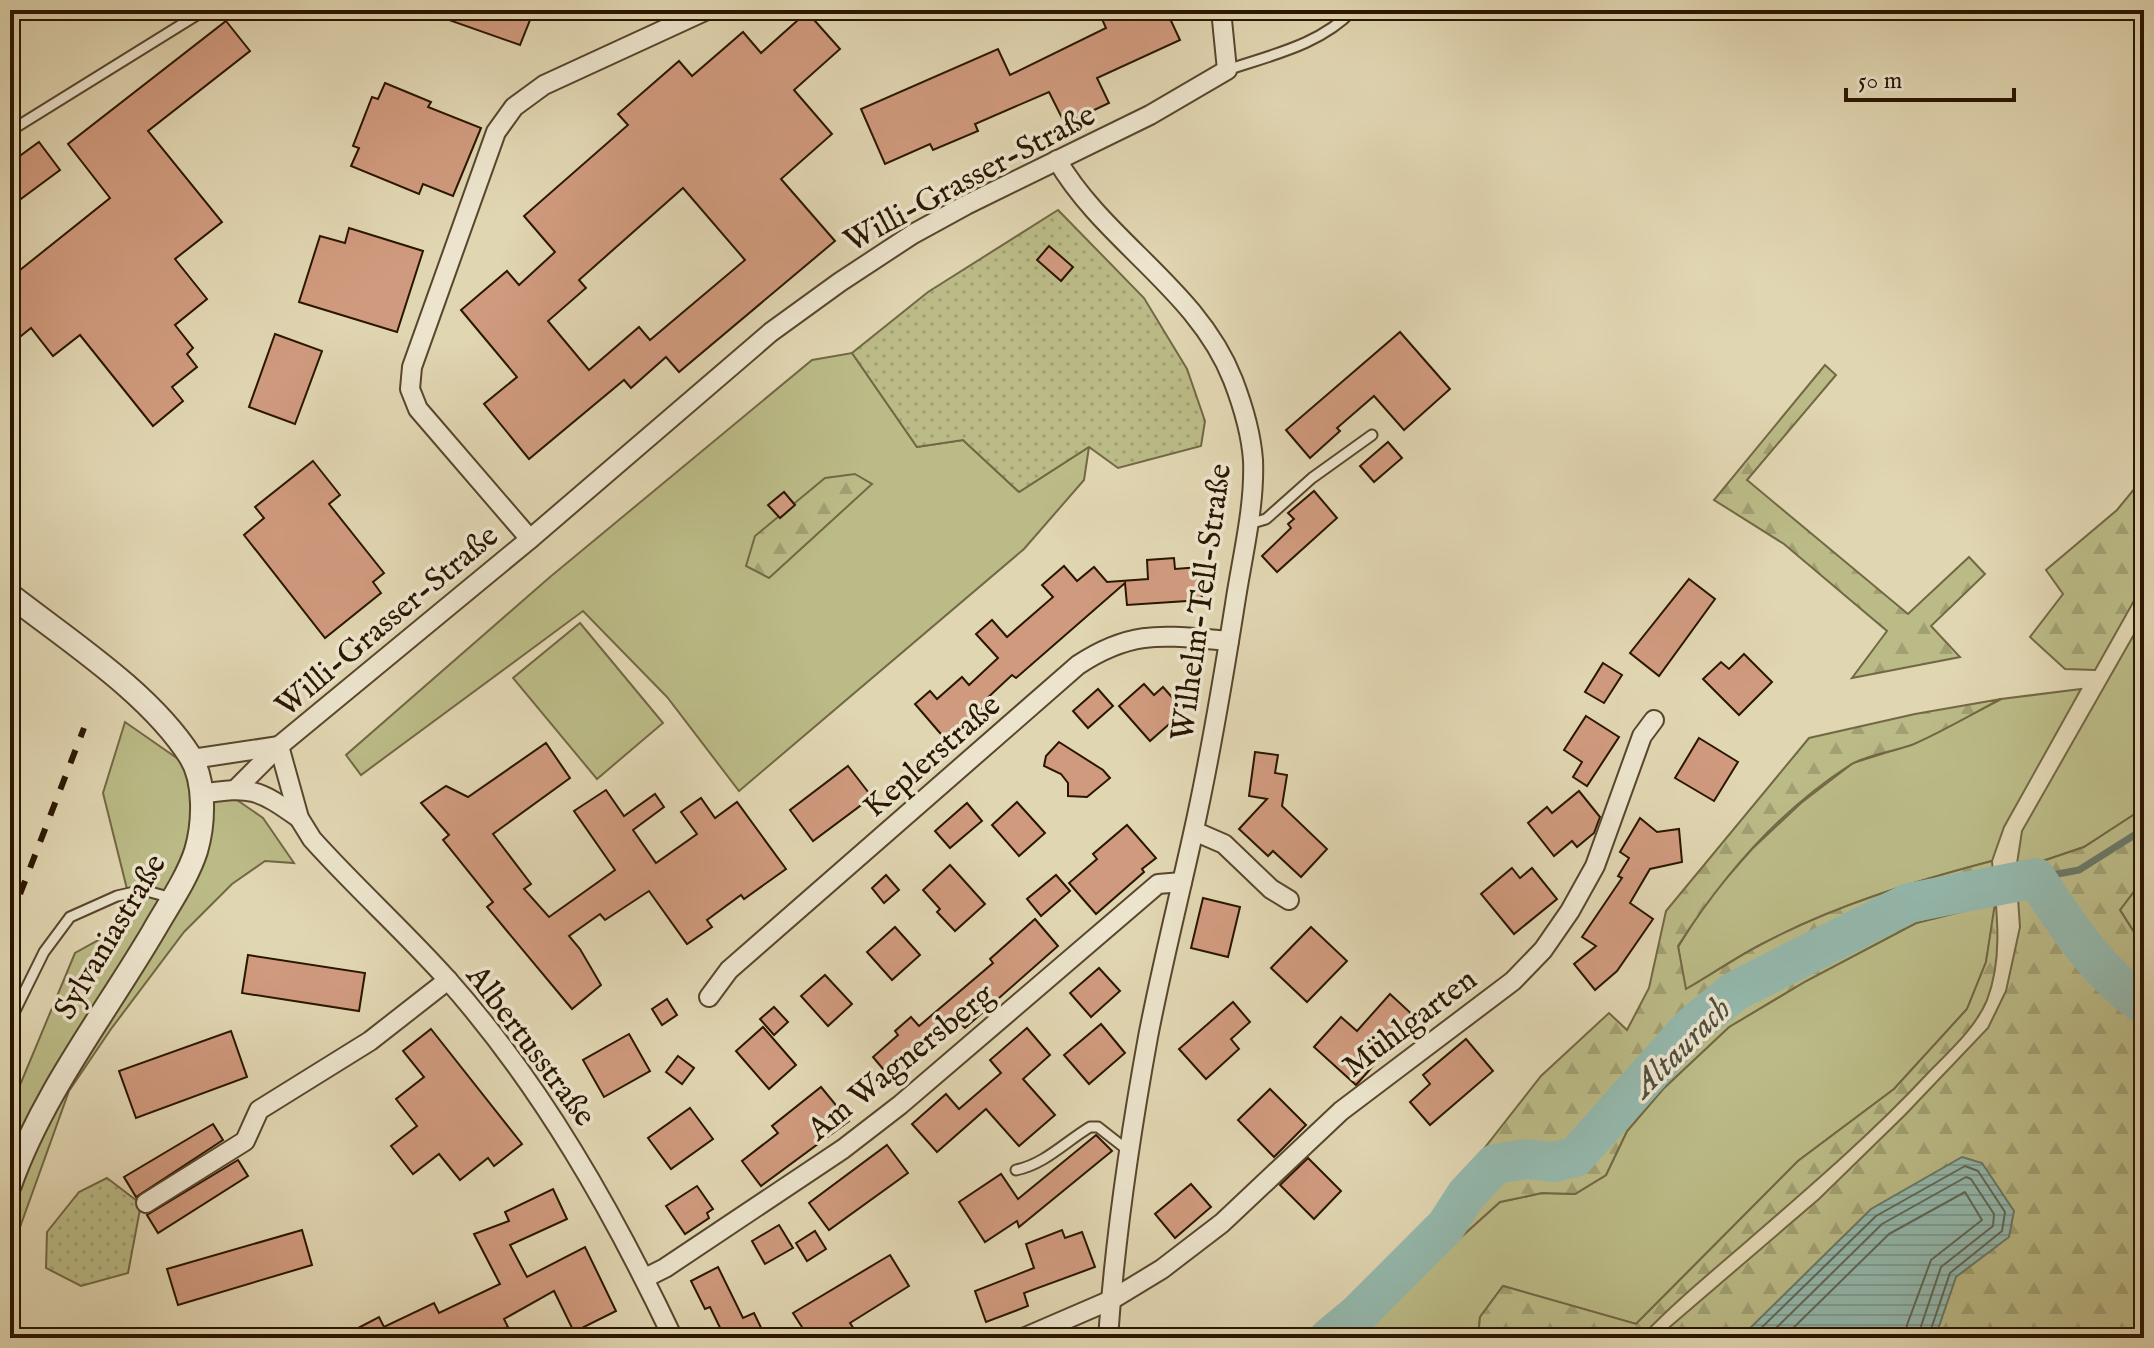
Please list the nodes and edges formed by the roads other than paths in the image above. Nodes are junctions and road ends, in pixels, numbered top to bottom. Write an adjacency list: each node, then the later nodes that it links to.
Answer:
1 (205, 10): 6 (lane)
2 (707, 10): 10 (street, Willi-Grasser-Straße)
3 (1221, 10): 5 (street)
4 (1353, 10): 5 (lane, Willi-Grasser-Straße)
5 (1227, 70): 7 (street, Willi-Grasser-Straße)
6 (10, 131)
7 (1057, 160): 9 (street, Wilhelm-Tell-Straße); 10 (street, Willi-Grasser-Straße)
8 (1372, 435): 9 (lane)
9 (1247, 524): 12 (street, Wilhelm-Tell-Straße)
10 (530, 539): 14 (street, Willi-Grasser-Straße)
11 (11, 596): 15 (street, Sylvaniastraße)
12 (1229, 641): 19 (street, Wilhelm-Tell-Straße); 24 (street, Keplerstraße)
13 (1654, 720): 31 (street, Mühlgarten)
14 (279, 746): 15 (street, Willi-Grasser-Straße); 16 (street, Willi-Grasser-Straße); 18 (street, Albertusstraße)
15 (192, 759): 17 (street, Sylvaniastraße)
16 (237, 788): 17 (street); 18 (street, Albertusstraße)
17 (201, 794): 21 (street, Sylvaniastraße)
18 (299, 818): 23 (street, Albertusstraße)
19 (1194, 831): 20 (street, Wilhelm-Tell-Straße); 22 (street)
20 (1182, 882): 26 (street, Wilhelm-Tell-Straße); 30 (street, Am Wagnersberg)
21 (172, 898): 25 (lane); 28 (street, Sylvaniastraße)
22 (1289, 900)
23 (448, 980): 29 (street); 30 (street, Albertusstraße)
24 (709, 997)
25 (10, 1021)
26 (1130, 1152): 27 (lane); 31 (street, Wilhelm-Tell-Straße)
27 (1016, 1170)
28 (10, 1185)
29 (146, 1203)
30 (645, 1278): 32 (street, Albertusstraße)
31 (1111, 1300): 33 (street, Mühlgarten); 34 (street, Wilhelm-Tell-Straße)
32 (673, 1338)
33 (1023, 1338)
34 (1108, 1338)

